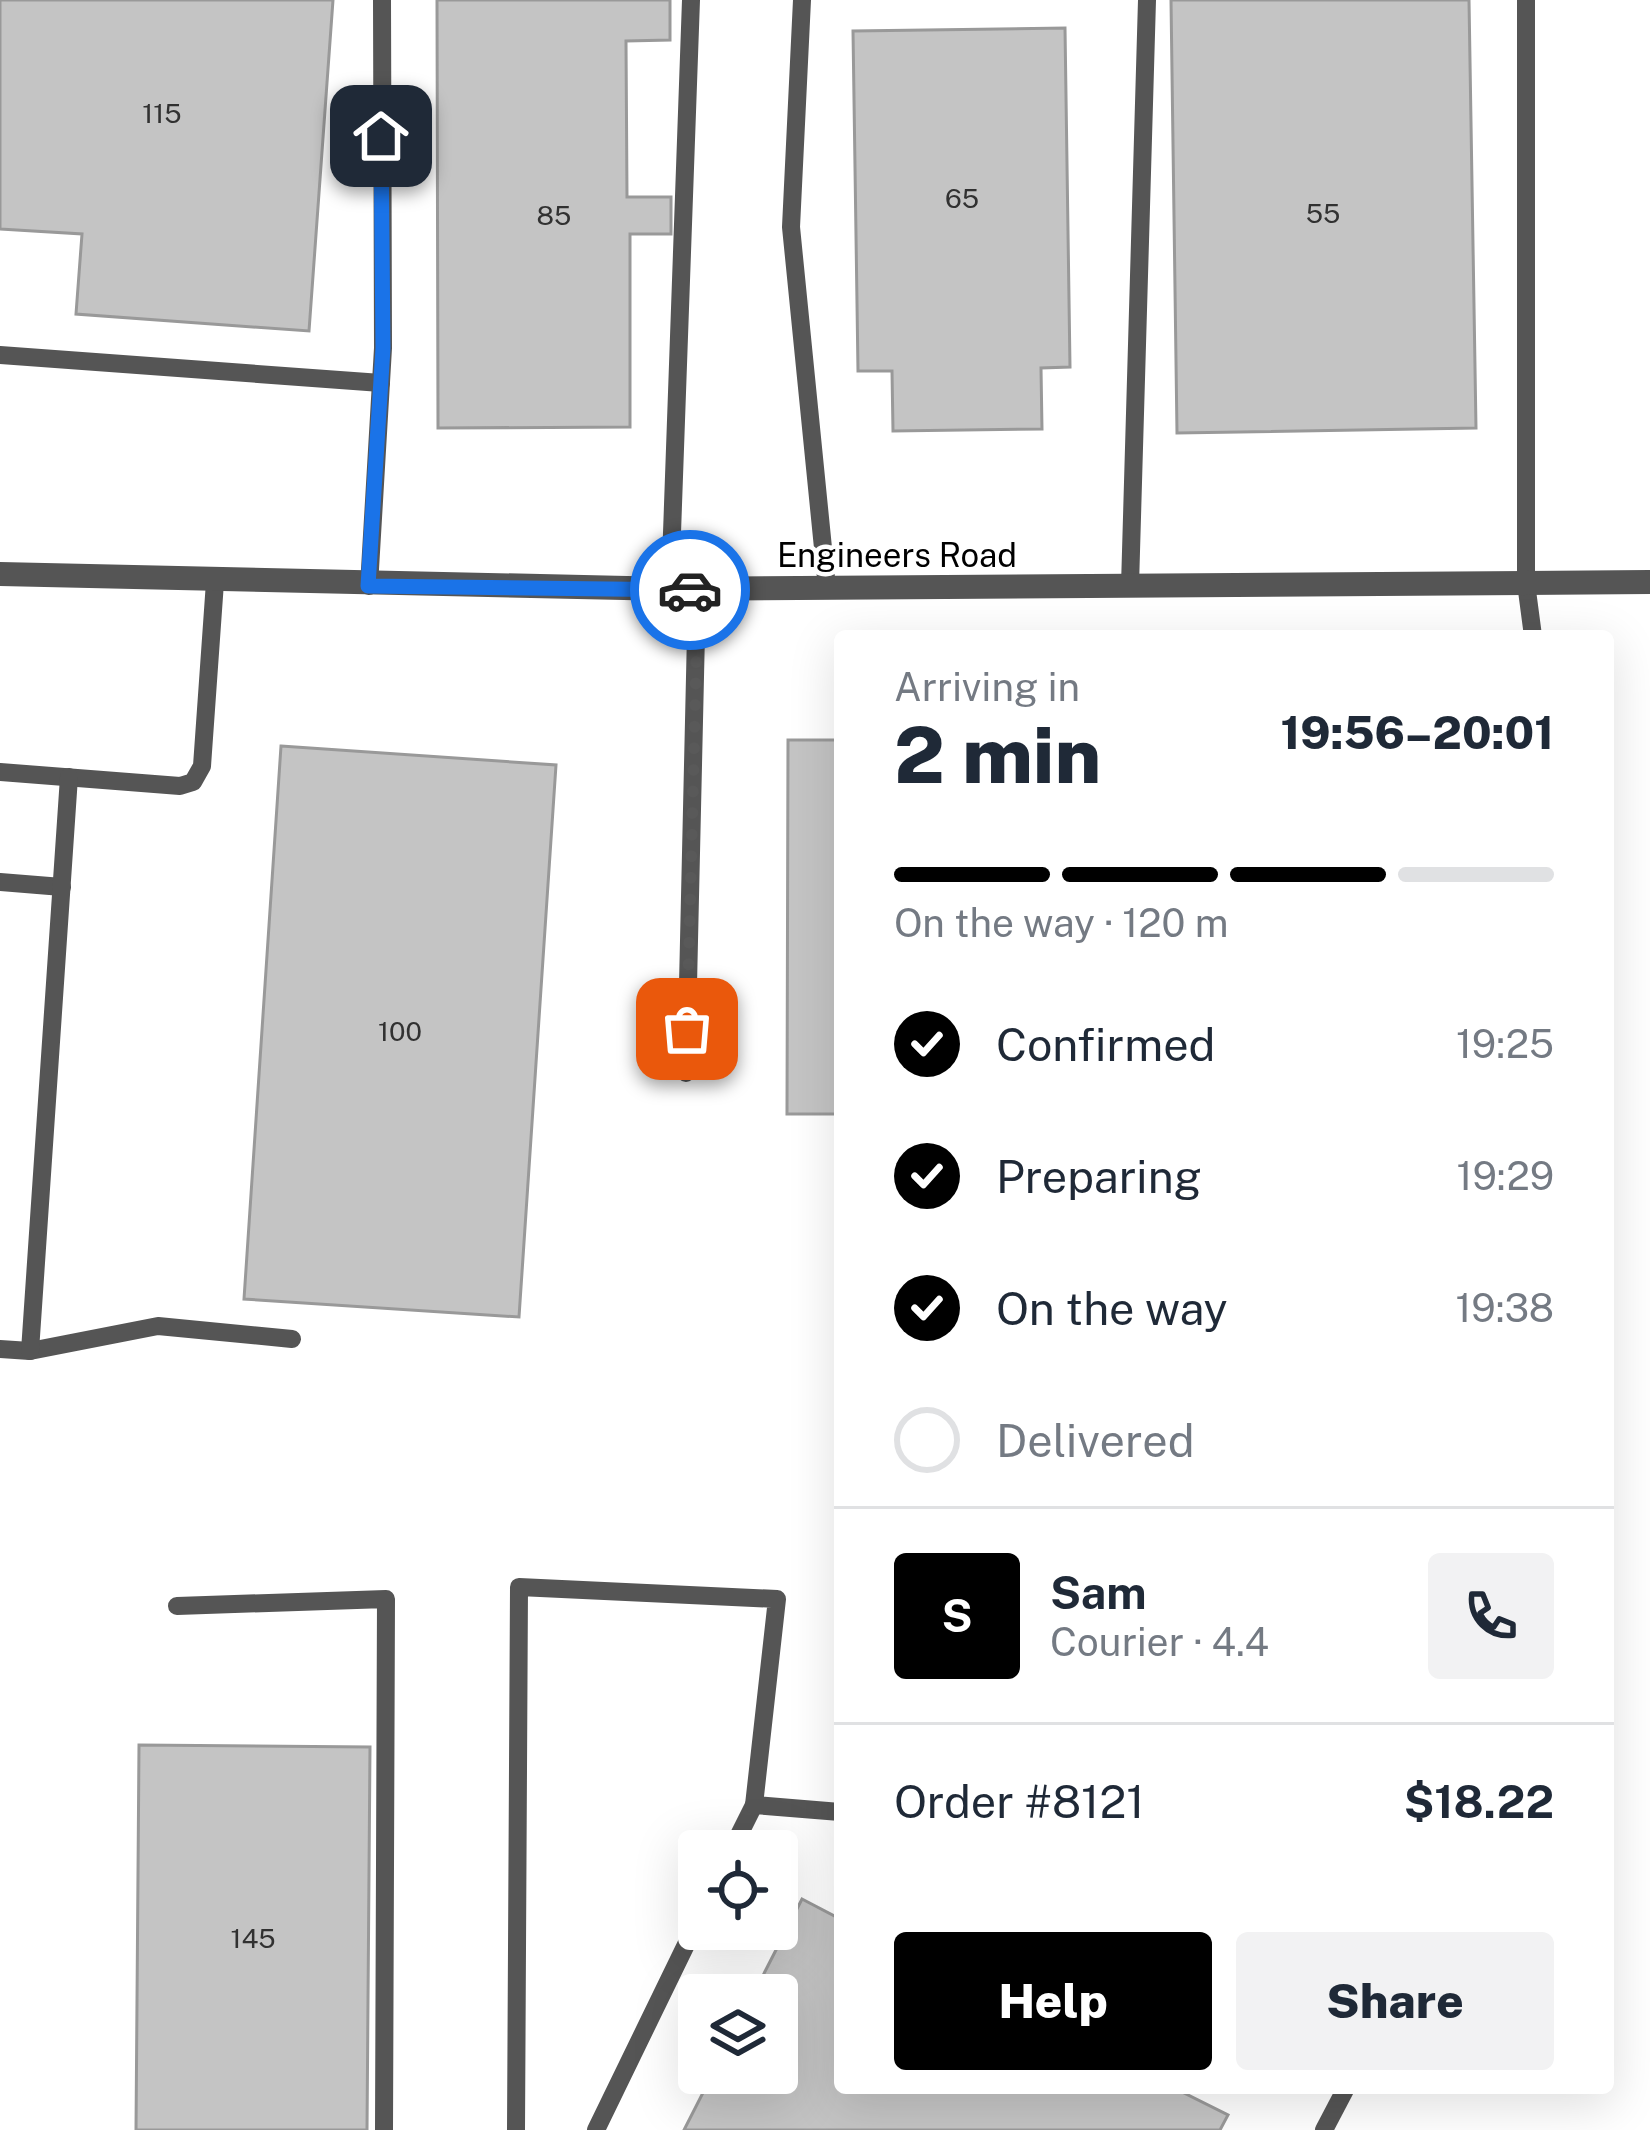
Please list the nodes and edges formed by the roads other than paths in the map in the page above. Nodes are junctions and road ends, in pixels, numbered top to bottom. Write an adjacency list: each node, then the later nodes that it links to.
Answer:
1 (382, 0): 7 (lane)
2 (691, 0): 15 (lane)
3 (802, 0): 14 (lane)
4 (1147, 0): 13 (lane)
5 (1526, 0): 11 (lane)
6 (0, 355): 7 (lane)
7 (381, 383): 12 (lane)
8 (0, 574): 9 (street, Engineers Road)
9 (215, 582): 12 (street, Engineers Road); 19 (lane)
10 (1650, 582): 11 (street, Engineers Road)
11 (1526, 583): 13 (street, Engineers Road); 17 (lane)
12 (368, 586): 15 (street, Engineers Road)
13 (1130, 586): 14 (street, Engineers Road)
14 (826, 589): 16 (street, Engineers Road)
15 (670, 590): 16 (street, Engineers Road)
16 (698, 590): 22 (lane)
17 (1532, 630)
18 (0, 772): 19 (lane)
19 (69, 777): 21 (lane)
20 (0, 881): 21 (lane)
21 (62, 887): 25 (lane)
22 (686, 1073)
23 (292, 1339): 25 (lane)
24 (0, 1349): 25 (lane)
25 (30, 1351)
26 (177, 1606): 32 (lane)
27 (754, 1805): 28 (lane); 29 (lane); 33 (lane)
28 (834, 1812)
29 (742, 1830)
30 (683, 1950): 34 (lane)
31 (1343, 2094): 35 (lane)
32 (385, 2130)
33 (517, 2130)
34 (596, 2130)
35 (1324, 2130)

